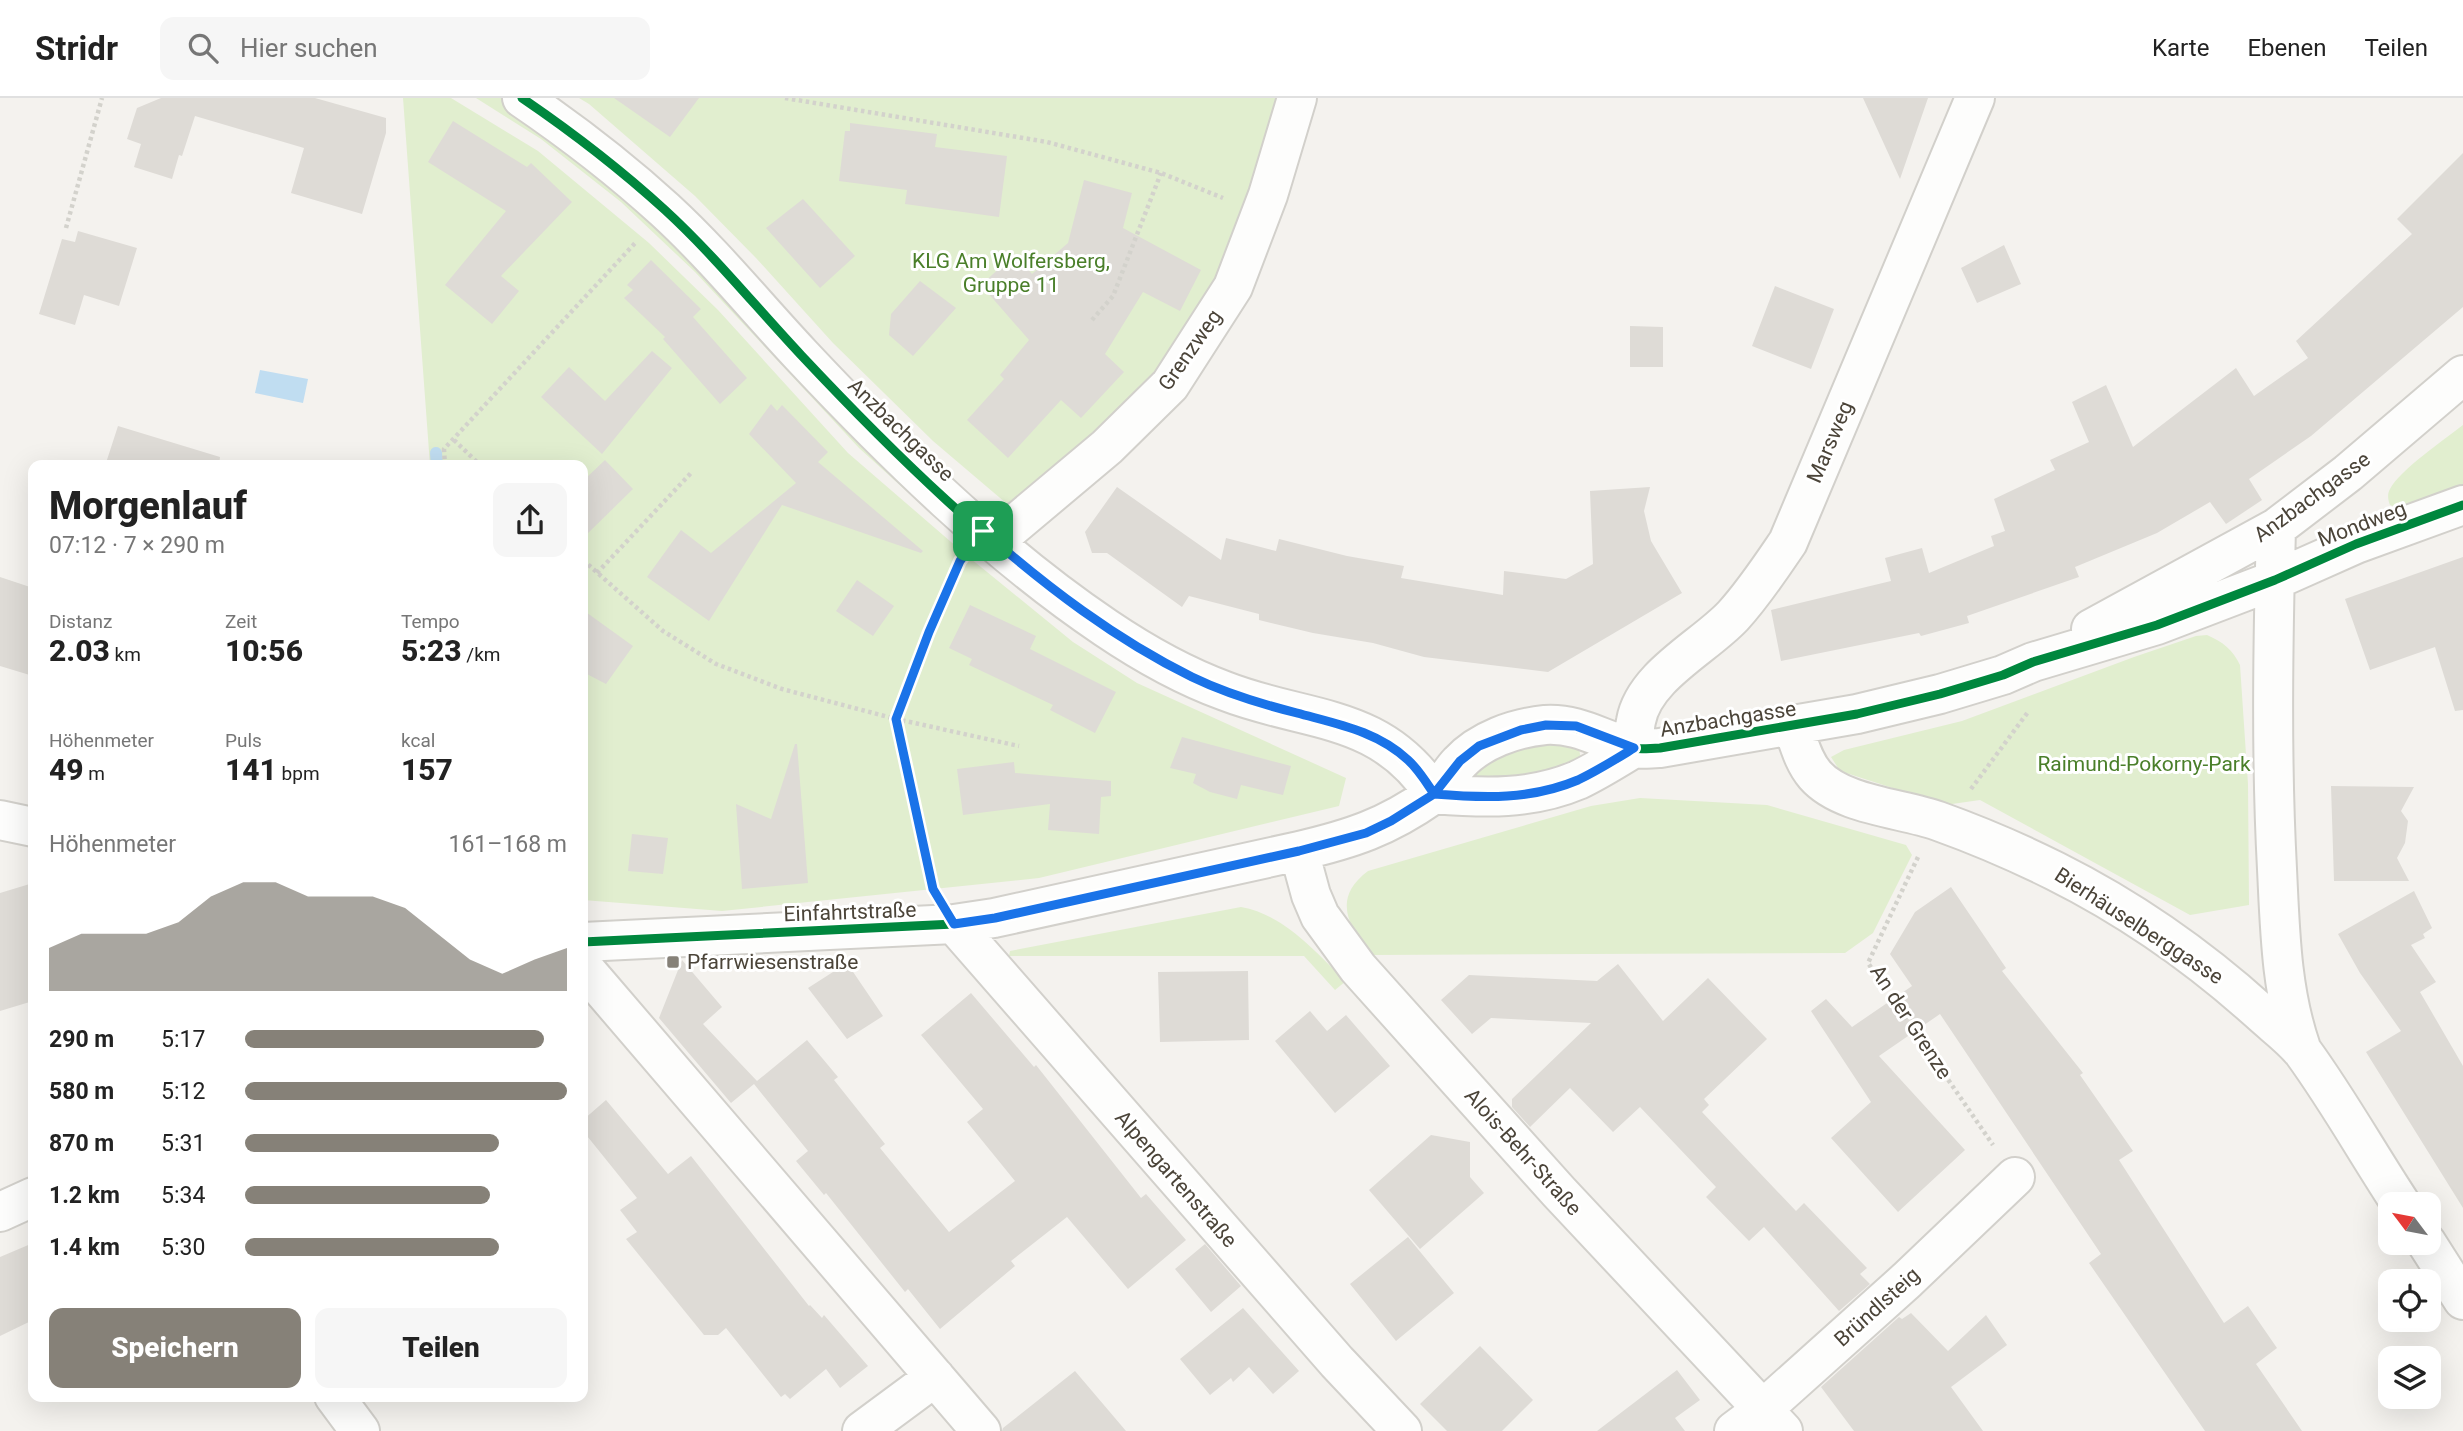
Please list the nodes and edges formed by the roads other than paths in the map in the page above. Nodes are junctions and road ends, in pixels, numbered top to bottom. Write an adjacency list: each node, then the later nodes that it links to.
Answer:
1 (522, 98): 7 (street, Anzbachgasse)
2 (1297, 98): 7 (street, Grenzweg)
3 (1975, 98): 11 (street, Marsweg)
4 (2463, 375): 6 (street, Anzbachgasse)
5 (2463, 505): 8 (street, Mondweg)
6 (2276, 528): 8 (street, Bierhäuselberggasse); 9 (street, Anzbachgasse)
7 (989, 536): 12 (street, Anzbachgasse)
8 (2274, 580): 9 (street, Anzbachgasse); 19 (street, Bierhäuselberggasse)
9 (2037, 661): 10 (street, Anzbachgasse)
10 (1793, 727): 11 (street, Anzbachgasse); 19 (street, Bierhäuselberggasse)
11 (1634, 748): 12 (street, Anzbachgasse); 12 (street, Anzbachgasse)
12 (1434, 794): 15 (street, Einfahrtstraße)
13 (0, 820): 14 (street)
14 (28, 826)
15 (1299, 851): 16 (street, Einfahrtstraße); 28 (street, Alois-Behr-Straße)
16 (954, 924): 17 (street, Einfahrtstraße); 32 (street, Alpengartenstraße)
17 (588, 942)
18 (588, 973): 26 (street)
19 (2301, 1050): 21 (street, Bierhäuselberggasse)
20 (2015, 1177): 28 (street, Bründlsteig)
21 (2393, 1192)
22 (28, 1198): 23 (street)
23 (0, 1212)
24 (2434, 1255): 25 (street)
25 (2463, 1300)
26 (935, 1377): 30 (street); 31 (street)
27 (338, 1402): 29 (street)
28 (1759, 1424)
29 (360, 1431)
30 (862, 1431)
31 (981, 1431)
32 (1402, 1431)

